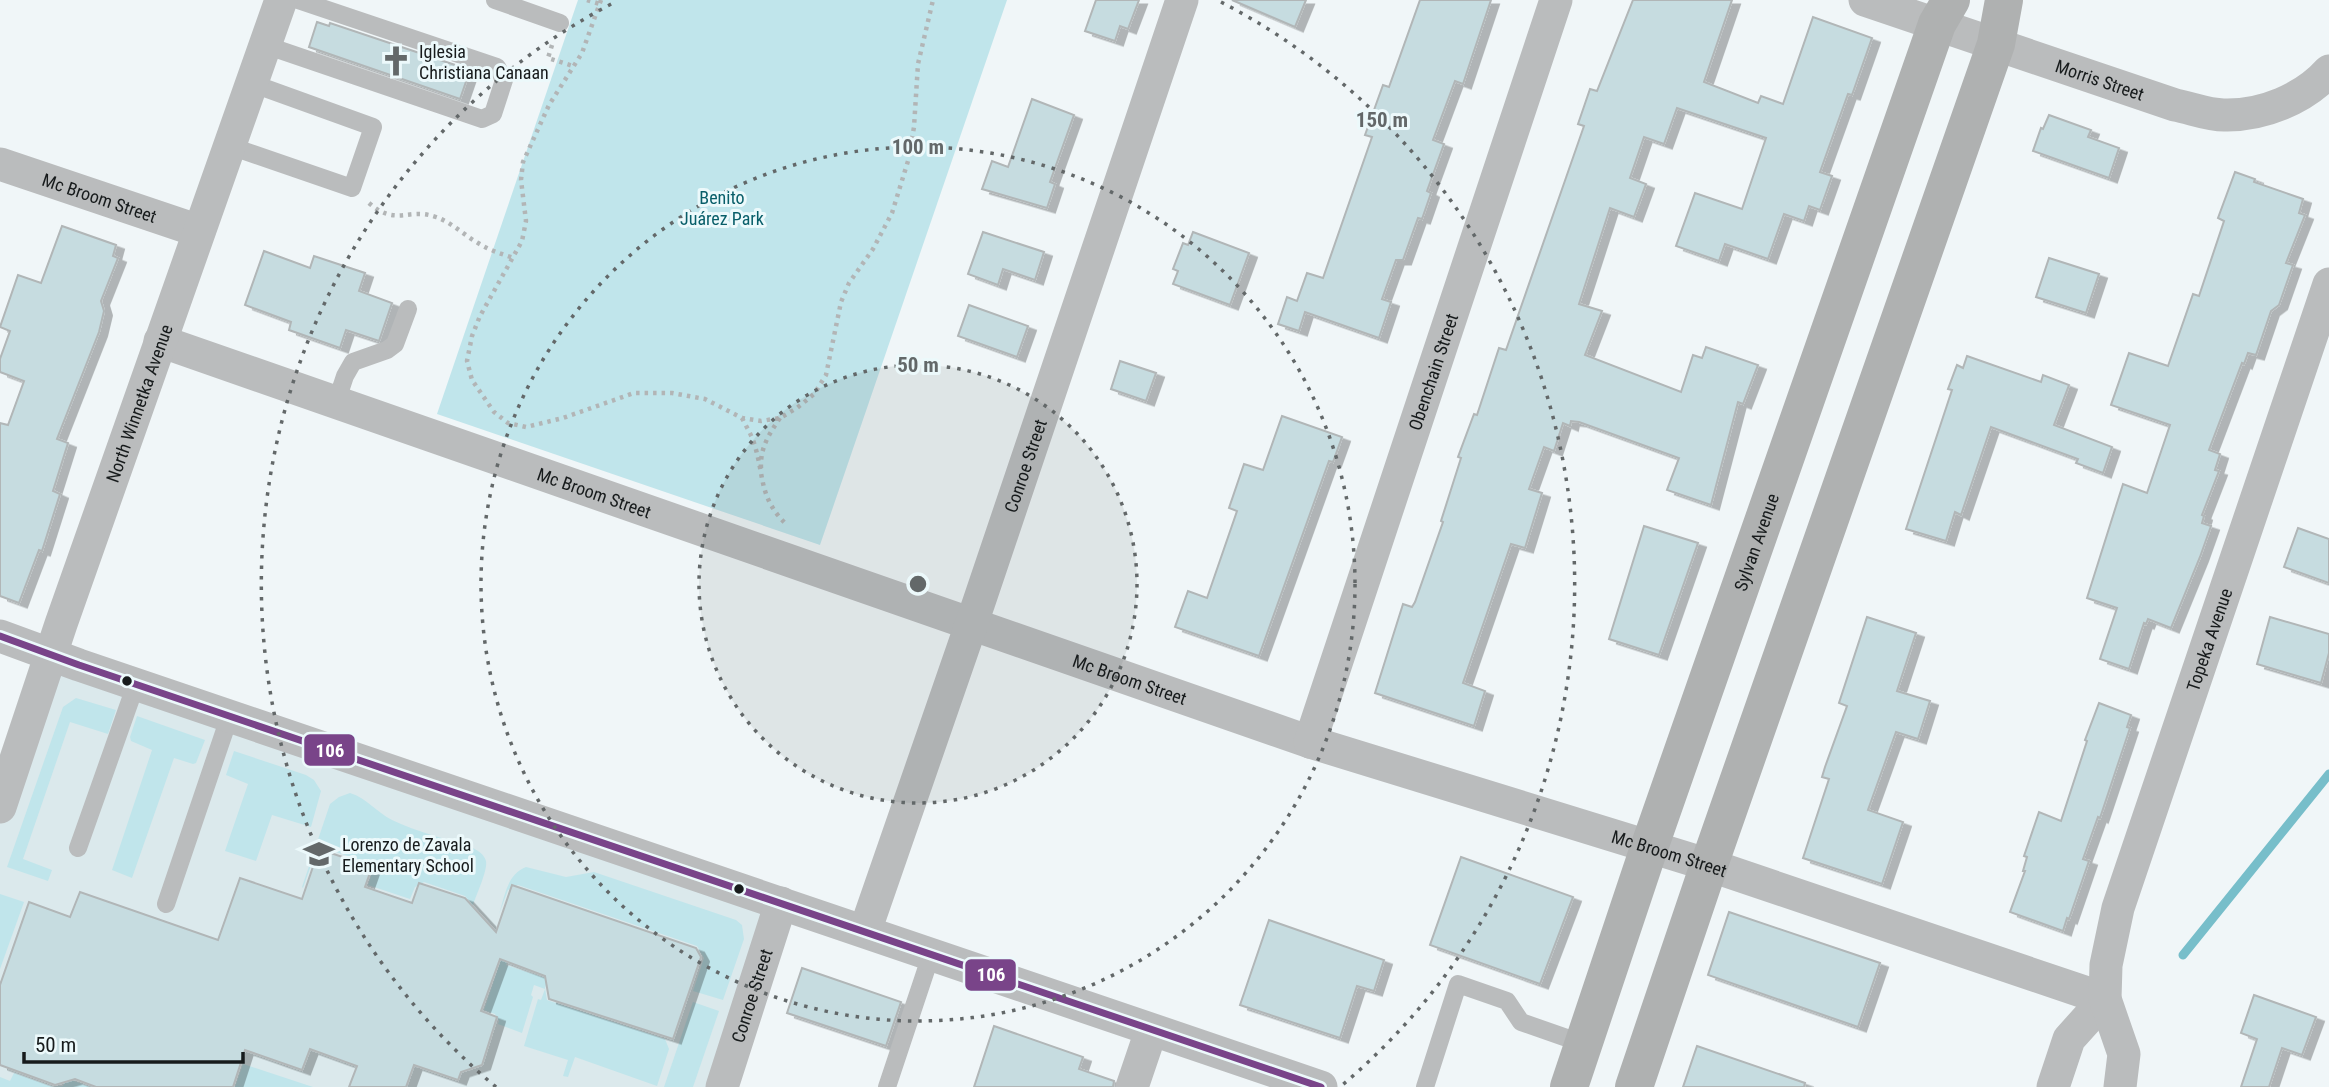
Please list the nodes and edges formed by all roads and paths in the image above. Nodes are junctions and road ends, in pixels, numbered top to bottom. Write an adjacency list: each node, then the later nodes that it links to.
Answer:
1 (281, 0): 14 (street, North Winnetka Avenue)
2 (298, 0): 14 (lane)
3 (495, 0): 12 (lane)
4 (587, 0): 10 (path)
5 (933, 0): 28 (path)
6 (1182, 0): 29 (street, Conroe Street)
7 (1556, 0): 34 (street, Obenchain Street)
8 (1865, 0): 11 (street, Morris Street)
9 (2004, 0): 13 (main road)
10 (600, 2): 15 (path)
11 (1944, 12): 13 (street, Morris Street); 37 (main road, Sylvan Avenue)
12 (560, 23): 15 (path)
13 (1996, 44): 16 (street, Morris Street); 38 (main road)
14 (265, 46): 17 (street, North Winnetka Avenue)
15 (573, 66): 22 (path)
16 (2329, 71)
17 (251, 83): 18 (street, North Winnetka Avenue); 20 (lane)
18 (230, 146): 20 (lane); 21 (street, North Winnetka Avenue)
19 (0, 164): 21 (street, Mc Broom Street)
20 (352, 188): 22 (path)
21 (199, 231): 25 (street, North Winnetka Avenue)
22 (514, 258): 27 (path)
23 (2329, 284): 43 (street, Topeka Avenue)
24 (408, 309): 26 (lane)
25 (160, 341): 26 (street, Mc Broom Street); 31 (street, North Winnetka Avenue)
26 (335, 402): 29 (street, Mc Broom Street)
27 (742, 418): 28 (path); 28 (path)
28 (780, 418)
29 (971, 624): 34 (street, Mc Broom Street); 41 (street, Conroe Street)
30 (0, 636): 31 (street)
31 (51, 654): 32 (street); 35 (street, North Winnetka Avenue)
32 (136, 684): 33 (street); 36 (lane)
33 (230, 715): 39 (street); 40 (lane)
34 (1310, 742): 37 (street, Mc Broom Street)
35 (0, 807)
36 (78, 848)
37 (1649, 848): 38 (street, Mc Broom Street); 45 (main road, Sylvan Avenue)
38 (1709, 865): 43 (street, Mc Broom Street); 52 (main road)
39 (781, 902): 41 (street); 46 (street, Conroe Street)
40 (166, 904)
41 (865, 931): 42 (street)
42 (931, 955): 44 (street); 47 (lane)
43 (2105, 999): 53 (street); 54 (street, Topeka Avenue)
44 (1151, 1031): 48 (street); 49 (street)
45 (1584, 1044): 50 (lane); 51 (main road, Sylvan Avenue)
46 (722, 1087)
47 (887, 1087)
48 (1132, 1087)
49 (1321, 1087)
50 (1425, 1087)
51 (1569, 1087)
52 (1634, 1087)
53 (2053, 1087)
54 (2120, 1087)

